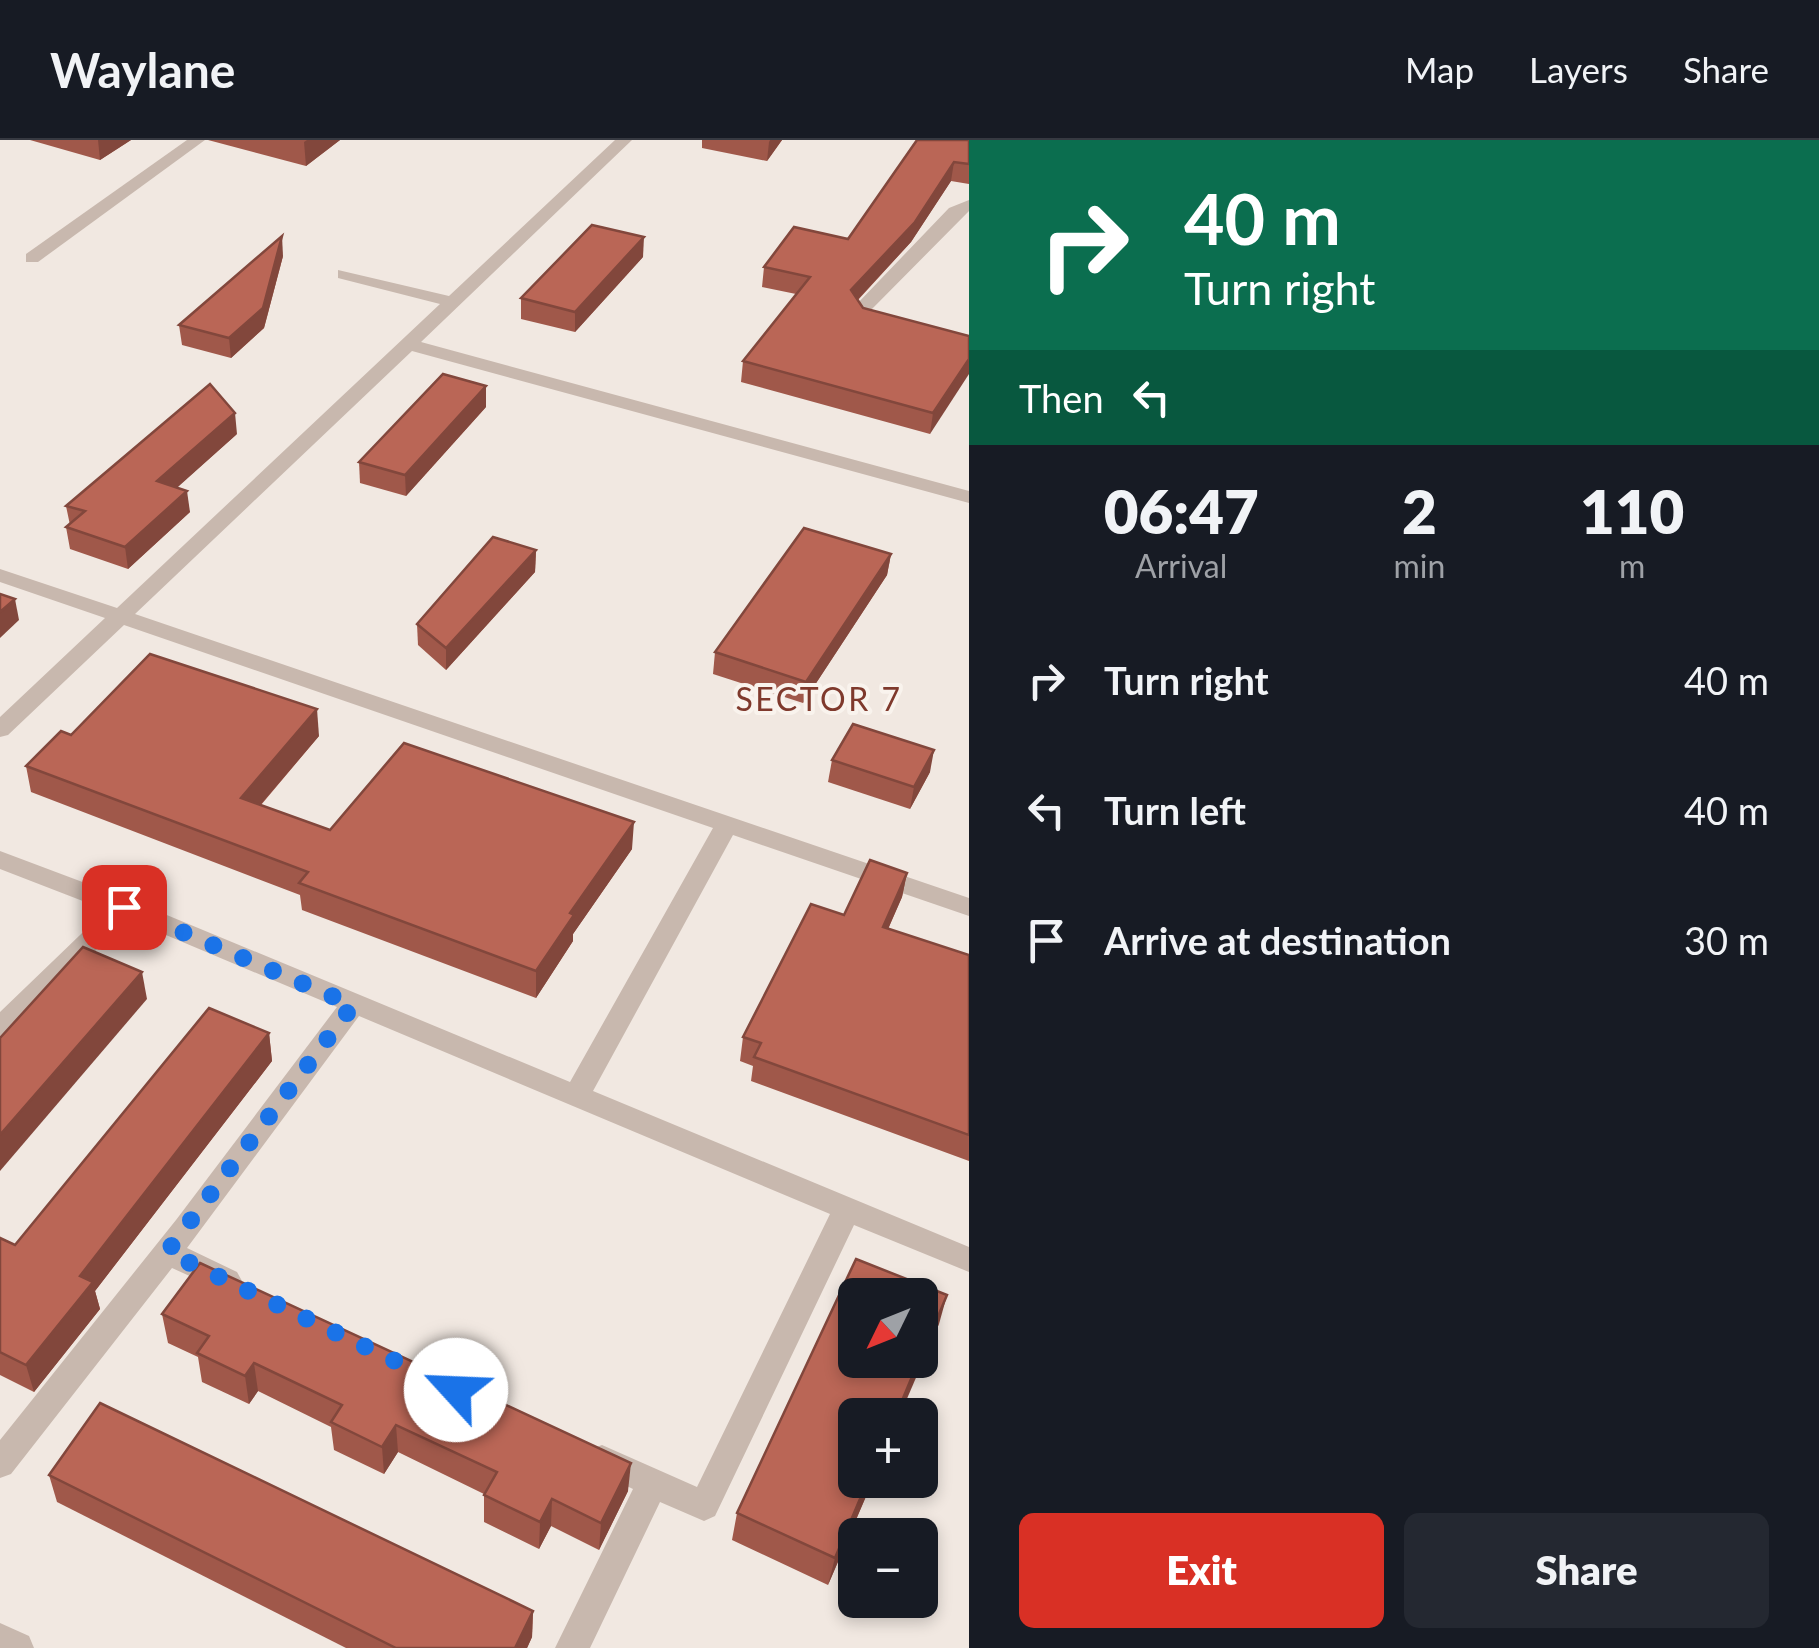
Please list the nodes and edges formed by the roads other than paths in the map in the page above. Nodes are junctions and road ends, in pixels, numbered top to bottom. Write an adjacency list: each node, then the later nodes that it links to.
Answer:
1 (197, 140): 4 (street)
2 (624, 140): 6 (street)
3 (969, 205): 7 (street)
4 (32, 258)
5 (344, 274): 6 (street)
6 (453, 302): 8 (street)
7 (896, 330)
8 (409, 344): 9 (street); 11 (street)
9 (969, 497)
10 (0, 574): 11 (street)
11 (121, 616): 12 (street); 13 (street)
12 (0, 730)
13 (727, 824): 16 (street); 19 (street)
14 (0, 860): 15 (street)
15 (124, 907): 17 (street); 18 (street)
16 (969, 907)
17 (353, 1005): 19 (street); 21 (street)
18 (0, 1028)
19 (576, 1097): 20 (street)
20 (847, 1209): 22 (street); 26 (street)
21 (167, 1252): 23 (street); 25 (street)
22 (969, 1260)
23 (257, 1295)
24 (582, 1449): 26 (street)
25 (0, 1464)
26 (636, 1475): 29 (street)
27 (0, 1639): 28 (street)
28 (17, 1648)
29 (572, 1648)

